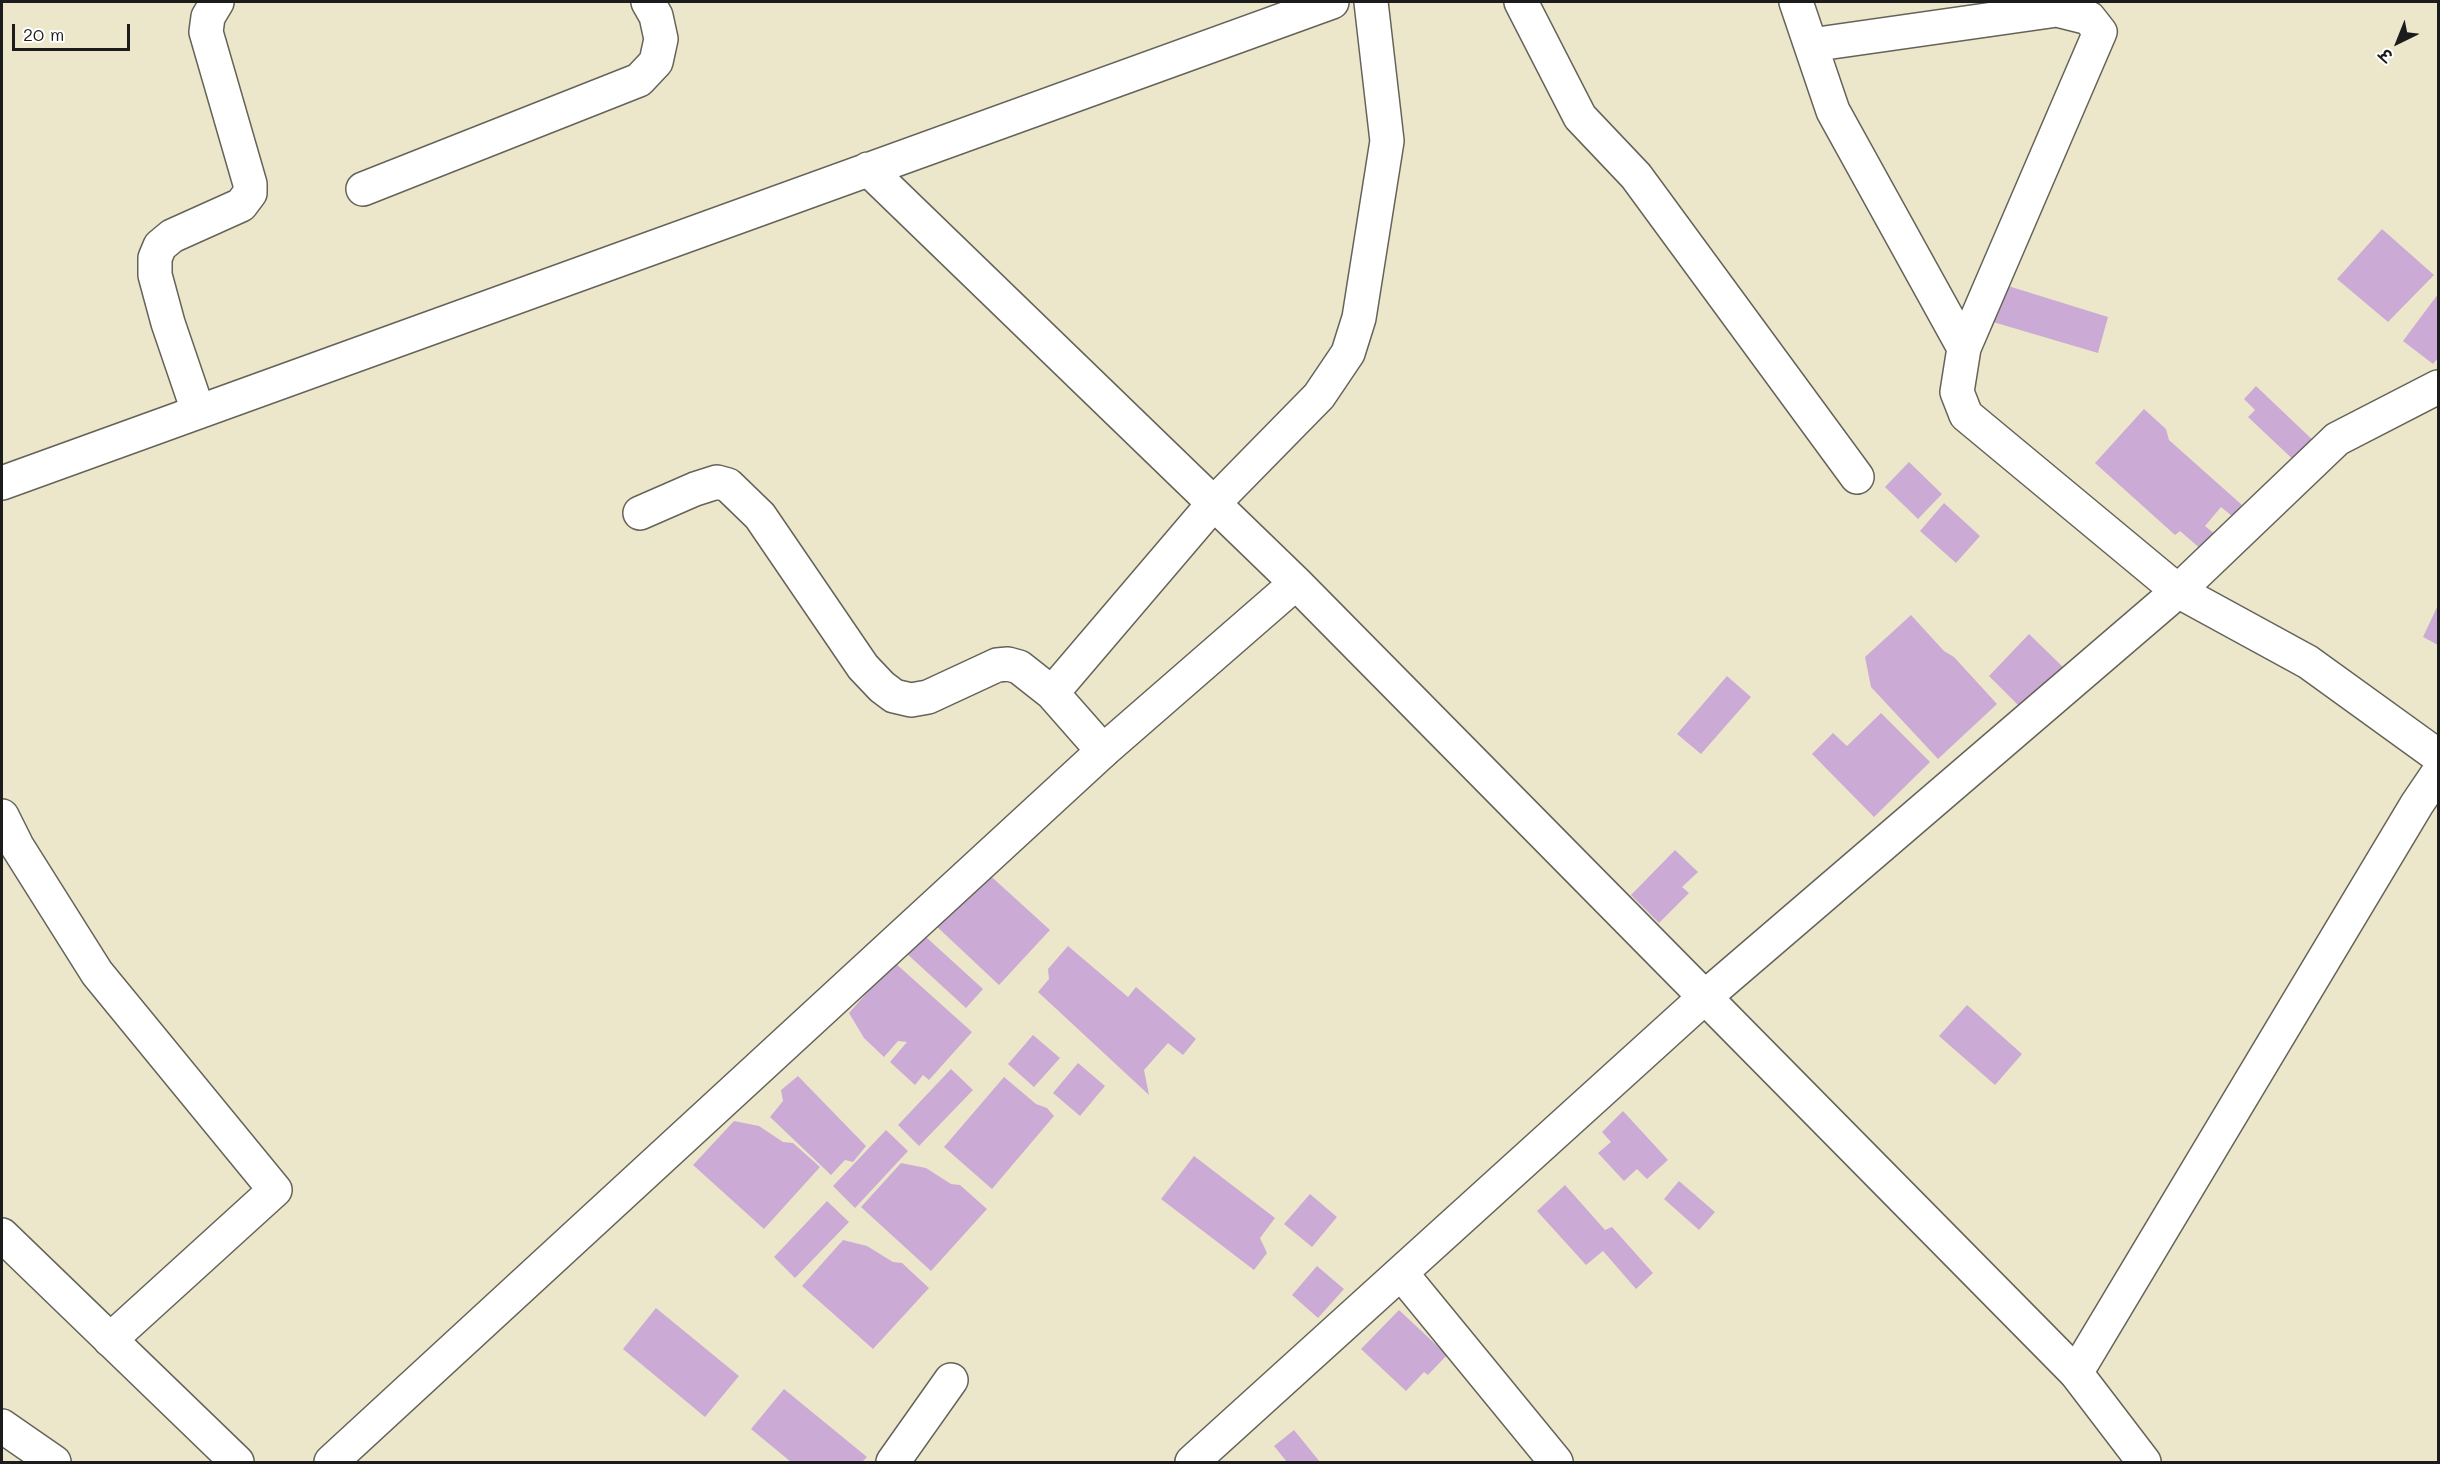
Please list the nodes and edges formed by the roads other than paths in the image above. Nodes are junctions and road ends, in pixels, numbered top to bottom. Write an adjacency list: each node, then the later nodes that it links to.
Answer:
1 (217, 2): 12 (street)
2 (648, 2): 9 (street)
3 (1332, 2): 8 (street)
4 (1371, 2): 15 (street)
5 (1521, 2): 13 (street)
6 (1796, 2): 7 (street)
7 (1810, 45): 10 (street); 10 (street)
8 (868, 169): 12 (street); 15 (street)
9 (363, 189)
10 (1964, 348): 18 (street)
11 (2439, 387): 18 (street)
12 (198, 411): 14 (street)
13 (1857, 477)
14 (2, 483)
15 (1214, 503): 17 (street); 19 (street)
16 (640, 513): 19 (street)
17 (1296, 583): 20 (street); 24 (street)
18 (2178, 591): 21 (street); 24 (street)
19 (1052, 693): 20 (street)
20 (1103, 751): 33 (street)
21 (2439, 756)
22 (2439, 773): 28 (street)
23 (2, 816): 27 (street)
24 (1705, 998): 26 (street); 28 (street)
25 (2, 1235): 27 (street)
26 (1401, 1273): 35 (street); 36 (street)
27 (110, 1340): 32 (street)
28 (2076, 1373): 37 (street)
29 (951, 1380): 34 (street)
30 (2, 1426): 31 (street)
31 (54, 1462)
32 (237, 1462)
33 (331, 1462)
34 (893, 1462)
35 (1192, 1462)
36 (1556, 1462)
37 (2144, 1462)

